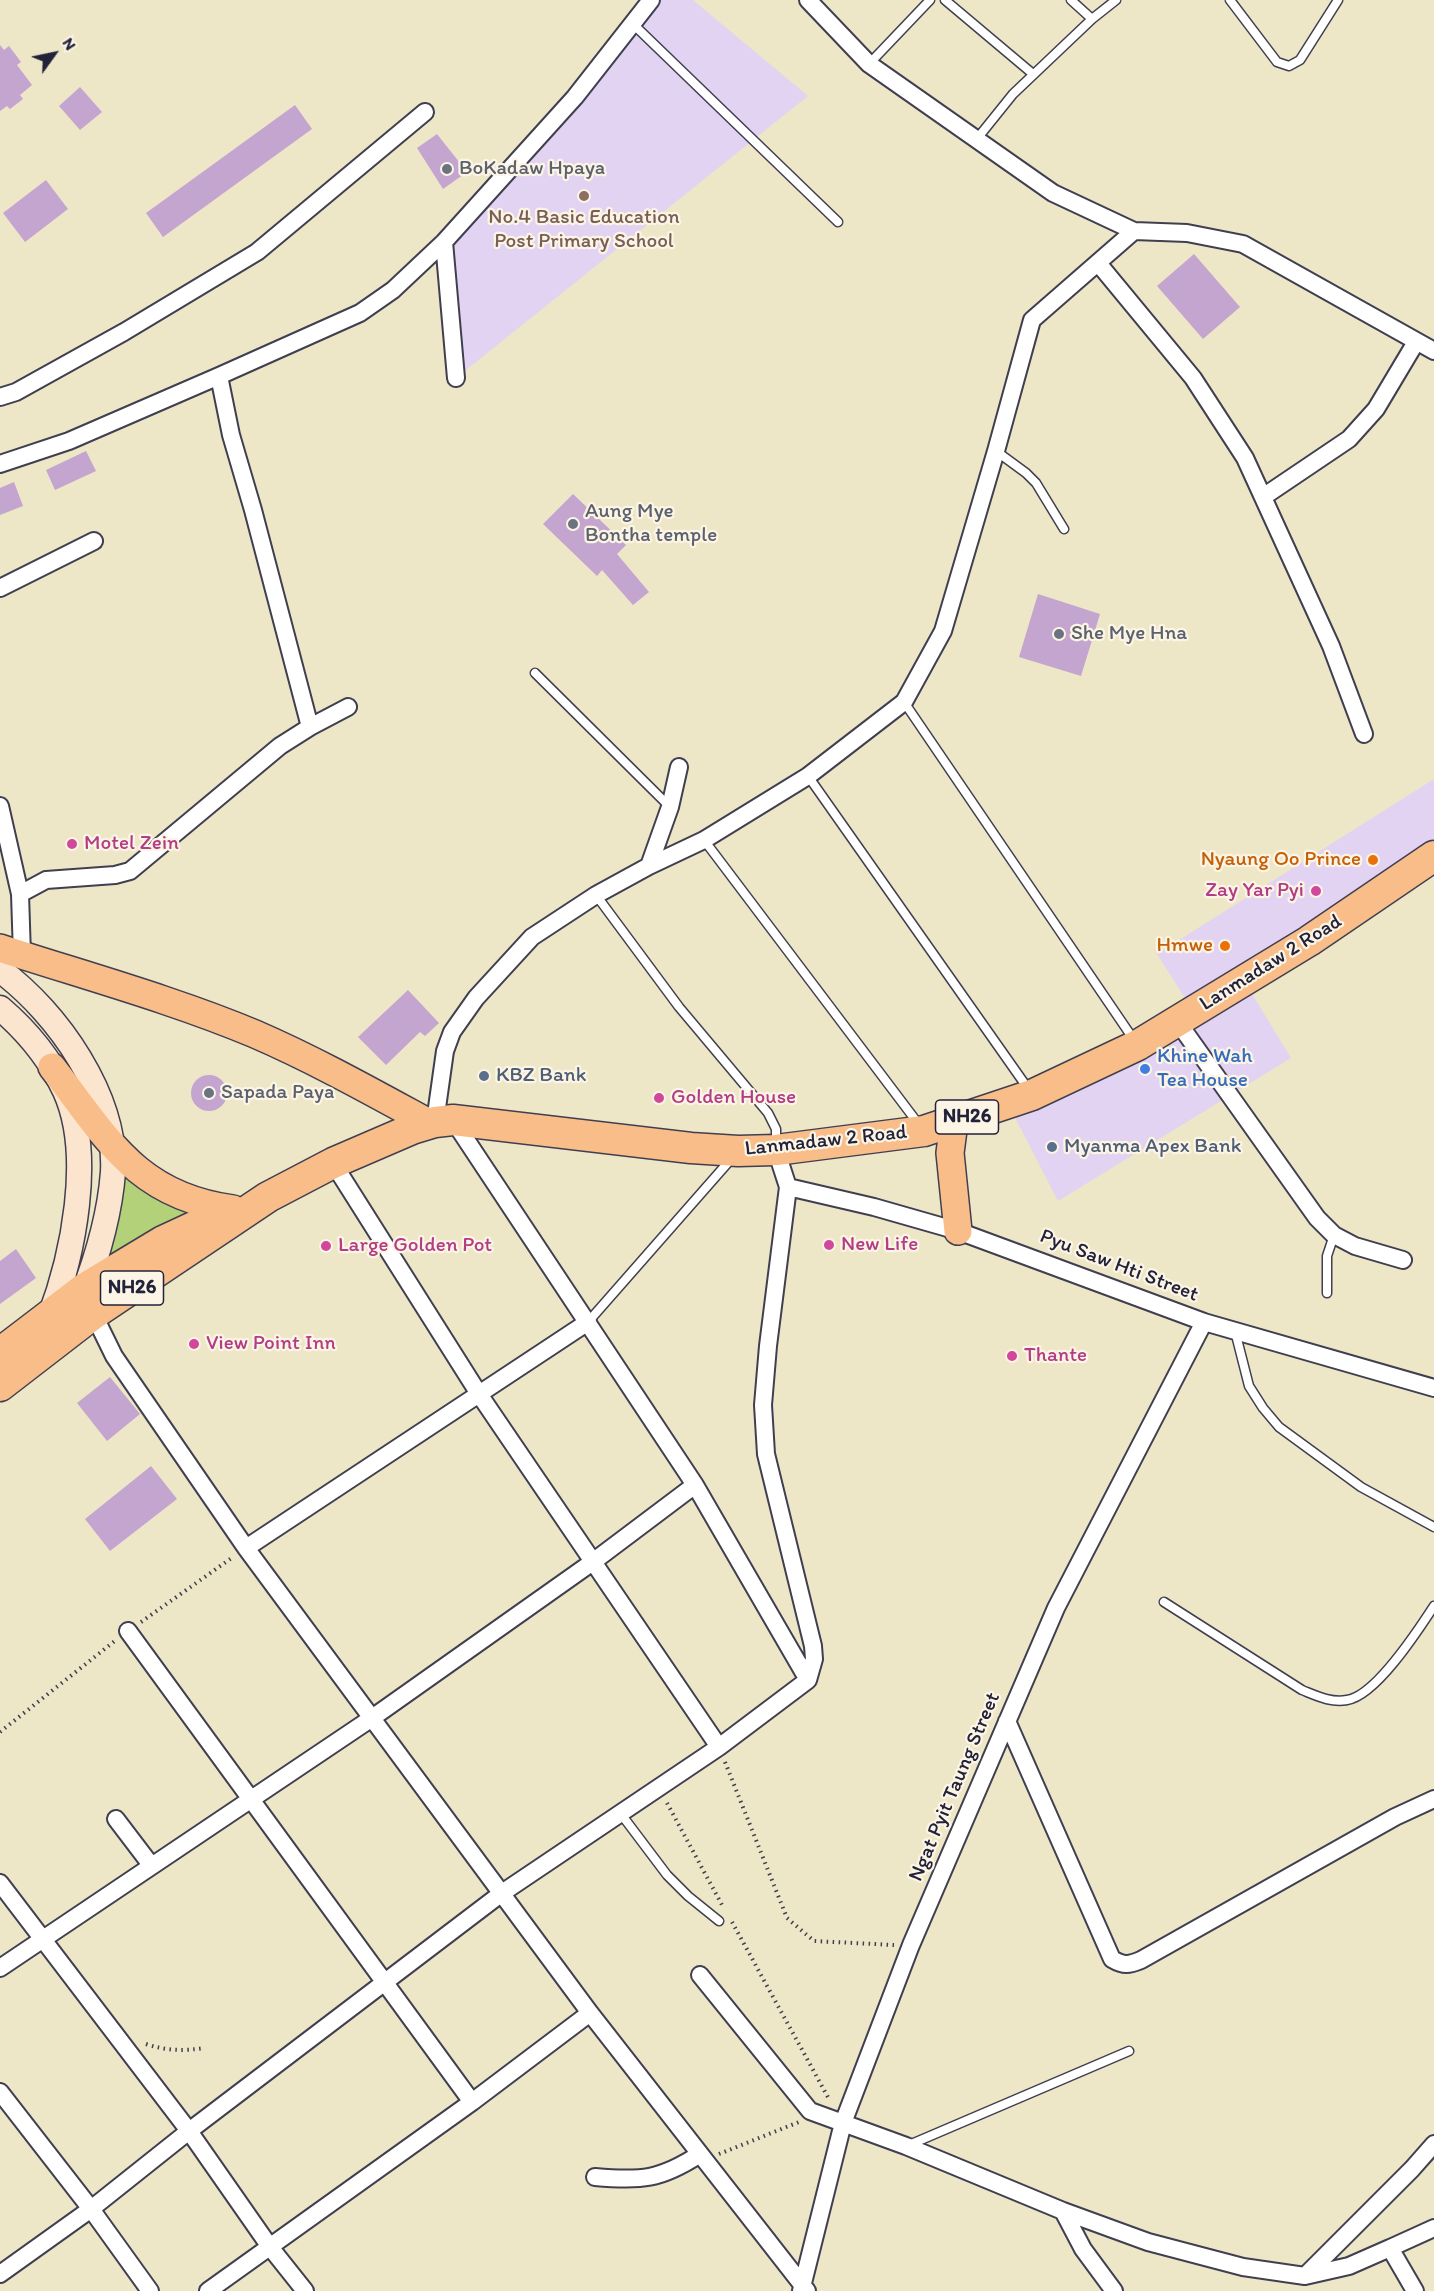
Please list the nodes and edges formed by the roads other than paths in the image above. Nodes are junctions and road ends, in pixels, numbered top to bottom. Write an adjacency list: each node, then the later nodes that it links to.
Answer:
1 (651, 0): 10 (street)
2 (808, 0): 11 (street)
3 (930, 0): 11 (lane)
4 (945, 0): 12 (lane)
5 (1071, 0): 9 (lane)
6 (1116, 0): 9 (lane)
7 (1230, 0): 8 (lane)
8 (1338, 0)
9 (1092, 20): 12 (lane)
10 (633, 24): 15 (lane); 17 (street)
11 (869, 64): 14 (street)
12 (1033, 74): 14 (lane)
13 (425, 112): 23 (street)
14 (976, 140): 16 (street)
15 (838, 222)
16 (1134, 231): 18 (street); 19 (street)
17 (444, 242): 21 (street); 22 (street)
18 (1098, 263): 24 (street); 26 (street)
19 (1416, 342): 20 (street); 26 (street)
20 (1434, 351)
21 (219, 375): 25 (street); 33 (street)
22 (456, 378)
23 (0, 397)
24 (996, 451): 27 (lane); 31 (street)
25 (0, 464)
26 (1263, 497): 34 (street)
27 (1064, 529)
28 (94, 541): 29 (street)
29 (0, 588)
30 (535, 673): 38 (lane)
31 (904, 702): 36 (street); 47 (lane)
32 (348, 707): 33 (street)
33 (310, 727): 42 (street)
34 (1364, 734)
35 (679, 767): 38 (street)
36 (808, 776): 39 (street); 49 (lane)
37 (0, 806): 42 (street)
38 (670, 807): 41 (street)
39 (704, 840): 41 (street); 52 (lane)
40 (1434, 856): 46 (highway, Lanmadaw 2 Road / NH26)
41 (649, 866): 43 (street)
42 (20, 894): 44 (street)
43 (596, 895): 50 (street); 54 (lane)
44 (7, 958): 50 (main road); 53 (main road)
45 (0, 1008): 48 (main road)
46 (1177, 1021): 47 (highway, Lanmadaw 2 Road / NH26); 61 (street)
47 (1138, 1045): 49 (highway, Lanmadaw 2 Road / NH26)
48 (52, 1067): 53 (main road); 67 (main road)
49 (1032, 1095): 51 (highway, Lanmadaw 2 Road / NH26)
50 (439, 1121): 55 (highway, Lanmadaw 2 Road / NH26); 56 (highway, NH26); 65 (street)
51 (954, 1122): 52 (highway, Lanmadaw 2 Road / NH26); 60 (main road)
52 (924, 1131): 54 (highway, Lanmadaw 2 Road / NH26)
53 (111, 1143): 59 (main road); 64 (main road)
54 (776, 1150): 55 (highway, Lanmadaw 2 Road / NH26); 57 (street)
55 (738, 1151): 65 (lane)
56 (333, 1163): 58 (highway, NH26); 72 (street)
57 (788, 1187): 60 (street, Pyu Saw Hti Street); 80 (street)
58 (268, 1197): 59 (highway, NH26); 64 (highway, NH26)
59 (232, 1209): 64 (highway, NH26)
60 (958, 1231): 66 (street, Pyu Saw Hti Street)
61 (1334, 1235): 62 (street); 63 (lane)
62 (1403, 1260)
63 (1327, 1293)
64 (89, 1302): 67 (highway, NH26); 75 (street)
65 (588, 1322): 72 (street); 73 (street)
66 (1204, 1322): 68 (street, Pyu Saw Hti Street); 82 (street, Ngat Pyit Taung Street)
67 (57, 1326): 69 (highway, NH26); 70 (highway, NH26)
68 (1234, 1331): 71 (street, Pyu Saw Hti Street); 74 (lane)
69 (0, 1353)
70 (0, 1386)
71 (1434, 1388)
72 (479, 1394): 75 (street); 76 (street)
73 (695, 1485): 76 (street); 80 (street)
74 (1434, 1527)
75 (246, 1548): 81 (street)
76 (594, 1562): 81 (street); 83 (street)
77 (1164, 1602): 78 (lane)
78 (1434, 1606)
79 (128, 1631): 84 (street)
80 (808, 1680): 83 (street)
81 (372, 1718): 84 (street); 90 (street)
82 (1007, 1721): 85 (street); 100 (street, Ngat Pyit Taung Street)
83 (719, 1747): 86 (street)
84 (250, 1799): 88 (street); 95 (street)
85 (1434, 1799)
86 (621, 1814): 90 (street); 91 (lane)
87 (116, 1819): 88 (street)
88 (151, 1865): 92 (street)
89 (0, 1883): 92 (street)
90 (502, 1893): 95 (street); 96 (street)
91 (719, 1921)
92 (42, 1938): 93 (street); 101 (street)
93 (0, 1968)
94 (700, 1975): 100 (street)
95 (384, 1984): 99 (street); 101 (street)
96 (590, 2013): 99 (street); 104 (street)
97 (1129, 2051): 103 (lane)
98 (0, 2092): 106 (street)
99 (472, 2102): 109 (street)
100 (843, 2124): 103 (street); 113 (street, Ngat Pyit Taung Street)
101 (189, 2131): 106 (street); 109 (street)
102 (1434, 2144): 112 (street)
103 (906, 2146): 107 (street)
104 (703, 2157): 105 (street); 113 (street)
105 (595, 2177)
106 (91, 2209): 111 (street); 114 (street)
107 (1064, 2211): 112 (street); 117 (street)
108 (1434, 2228): 110 (street)
109 (270, 2247): 115 (street); 116 (street)
110 (1390, 2248): 112 (street); 118 (street)
111 (0, 2274)
112 (1305, 2276)
113 (804, 2289)
114 (150, 2291)
115 (208, 2291)
116 (304, 2291)
117 (1114, 2291)
118 (1415, 2291)

